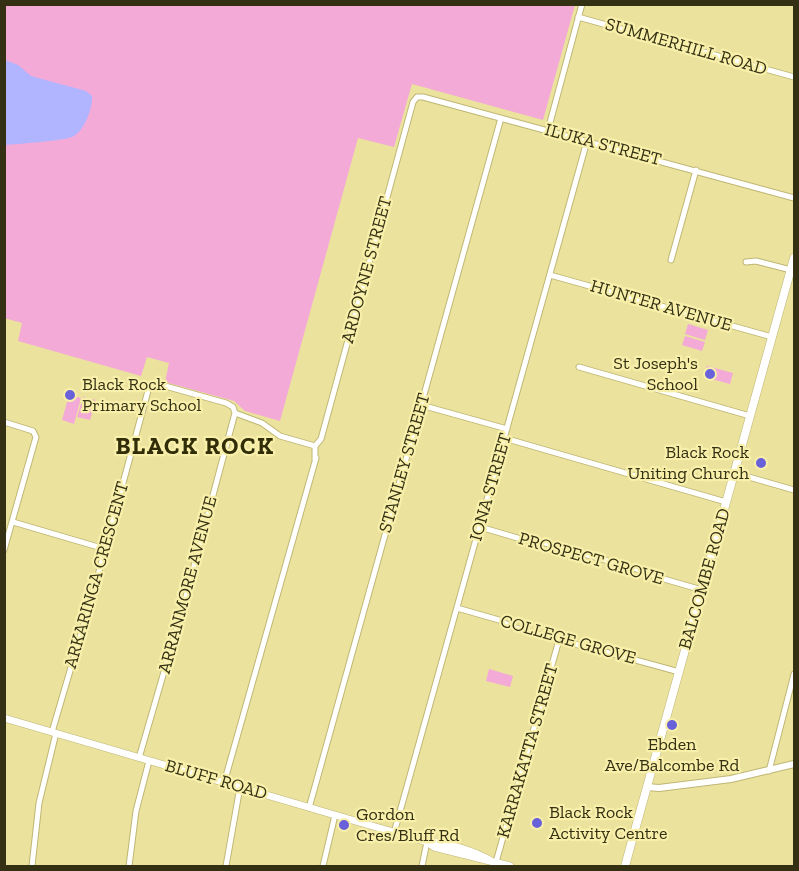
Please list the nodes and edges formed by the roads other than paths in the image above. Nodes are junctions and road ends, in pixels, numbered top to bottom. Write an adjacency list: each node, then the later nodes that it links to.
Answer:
1 (582, 4): 2 (street)
2 (578, 17): 3 (street, SUMMERHILL ROAD); 6 (street)
3 (795, 77)
4 (417, 98): 5 (street, ILUKA STREET); 23 (street, ARDOYNE STREET)
5 (501, 118): 6 (street, ILUKA STREET); 17 (street, STANLEY STREET)
6 (548, 130): 7 (street, ILUKA STREET)
7 (587, 141): 8 (street, ILUKA STREET); 14 (street, IONA STREET)
8 (696, 170): 9 (street, ILUKA STREET); 11 (street)
9 (792, 196)
10 (795, 258): 13 (main road, BALCOMBE ROAD)
11 (671, 260)
12 (746, 262): 13 (street)
13 (791, 270): 15 (main road, BALCOMBE ROAD)
14 (550, 274): 15 (street, HUNTER AVENUE); 21 (street, IONA STREET)
15 (772, 337): 19 (main road, BALCOMBE ROAD)
16 (579, 367): 19 (street)
17 (421, 405): 21 (street); 45 (street, STANLEY STREET)
18 (234, 415): 23 (street); 29 (street, ARKARINGA CRESCENT); 38 (street, ARRANMORE AVENUE)
19 (750, 416): 24 (main road, BALCOMBE ROAD)
20 (4, 422): 27 (street)
21 (507, 429): 22 (street, IONA STREET)
22 (504, 438): 26 (street); 28 (street, IONA STREET)
23 (316, 445): 42 (street, ARDOYNE STREET)
24 (735, 473): 25 (street); 26 (main road, BALCOMBE ROAD)
25 (795, 490)
26 (726, 502): 31 (main road, BALCOMBE ROAD)
27 (13, 522): 29 (street); 30 (street)
28 (480, 527): 31 (street, PROSPECT GROVE); 32 (street, IONA STREET)
29 (105, 549): 37 (street, ARKARINGA CRESCENT)
30 (4, 550)
31 (702, 590): 34 (main road, BALCOMBE ROAD)
32 (457, 608): 33 (street, COLLEGE GROVE); 47 (street, IONA STREET)
33 (559, 640): 34 (street, COLLEGE GROVE); 49 (street, KARRAKATTA STREET)
34 (679, 672): 44 (main road, BALCOMBE ROAD)
35 (795, 674): 41 (street)
36 (4, 718): 37 (main road, BLUFF ROAD)
37 (54, 733): 38 (main road, BLUFF ROAD); 50 (street, ARKARINGA CRESCENT)
38 (140, 758): 39 (main road, BLUFF ROAD)
39 (149, 761): 42 (main road, BLUFF ROAD); 51 (street)
40 (795, 764): 41 (street)
41 (769, 771): 44 (street)
42 (224, 783): 43 (main road, BLUFF ROAD)
43 (240, 787): 45 (main road, BLUFF ROAD); 52 (street)
44 (647, 787): 56 (main road, BALCOMBE ROAD)
45 (309, 808): 46 (main road, BLUFF ROAD)
46 (335, 815): 47 (main road, BLUFF ROAD); 53 (street)
47 (394, 833): 48 (main road, BLUFF ROAD)
48 (427, 842): 49 (main road, BLUFF ROAD); 54 (street)
49 (494, 862): 55 (main road, BLUFF ROAD)
50 (32, 867)
51 (129, 867)
52 (226, 867)
53 (323, 867)
54 (422, 867)
55 (510, 867)
56 (625, 867)

